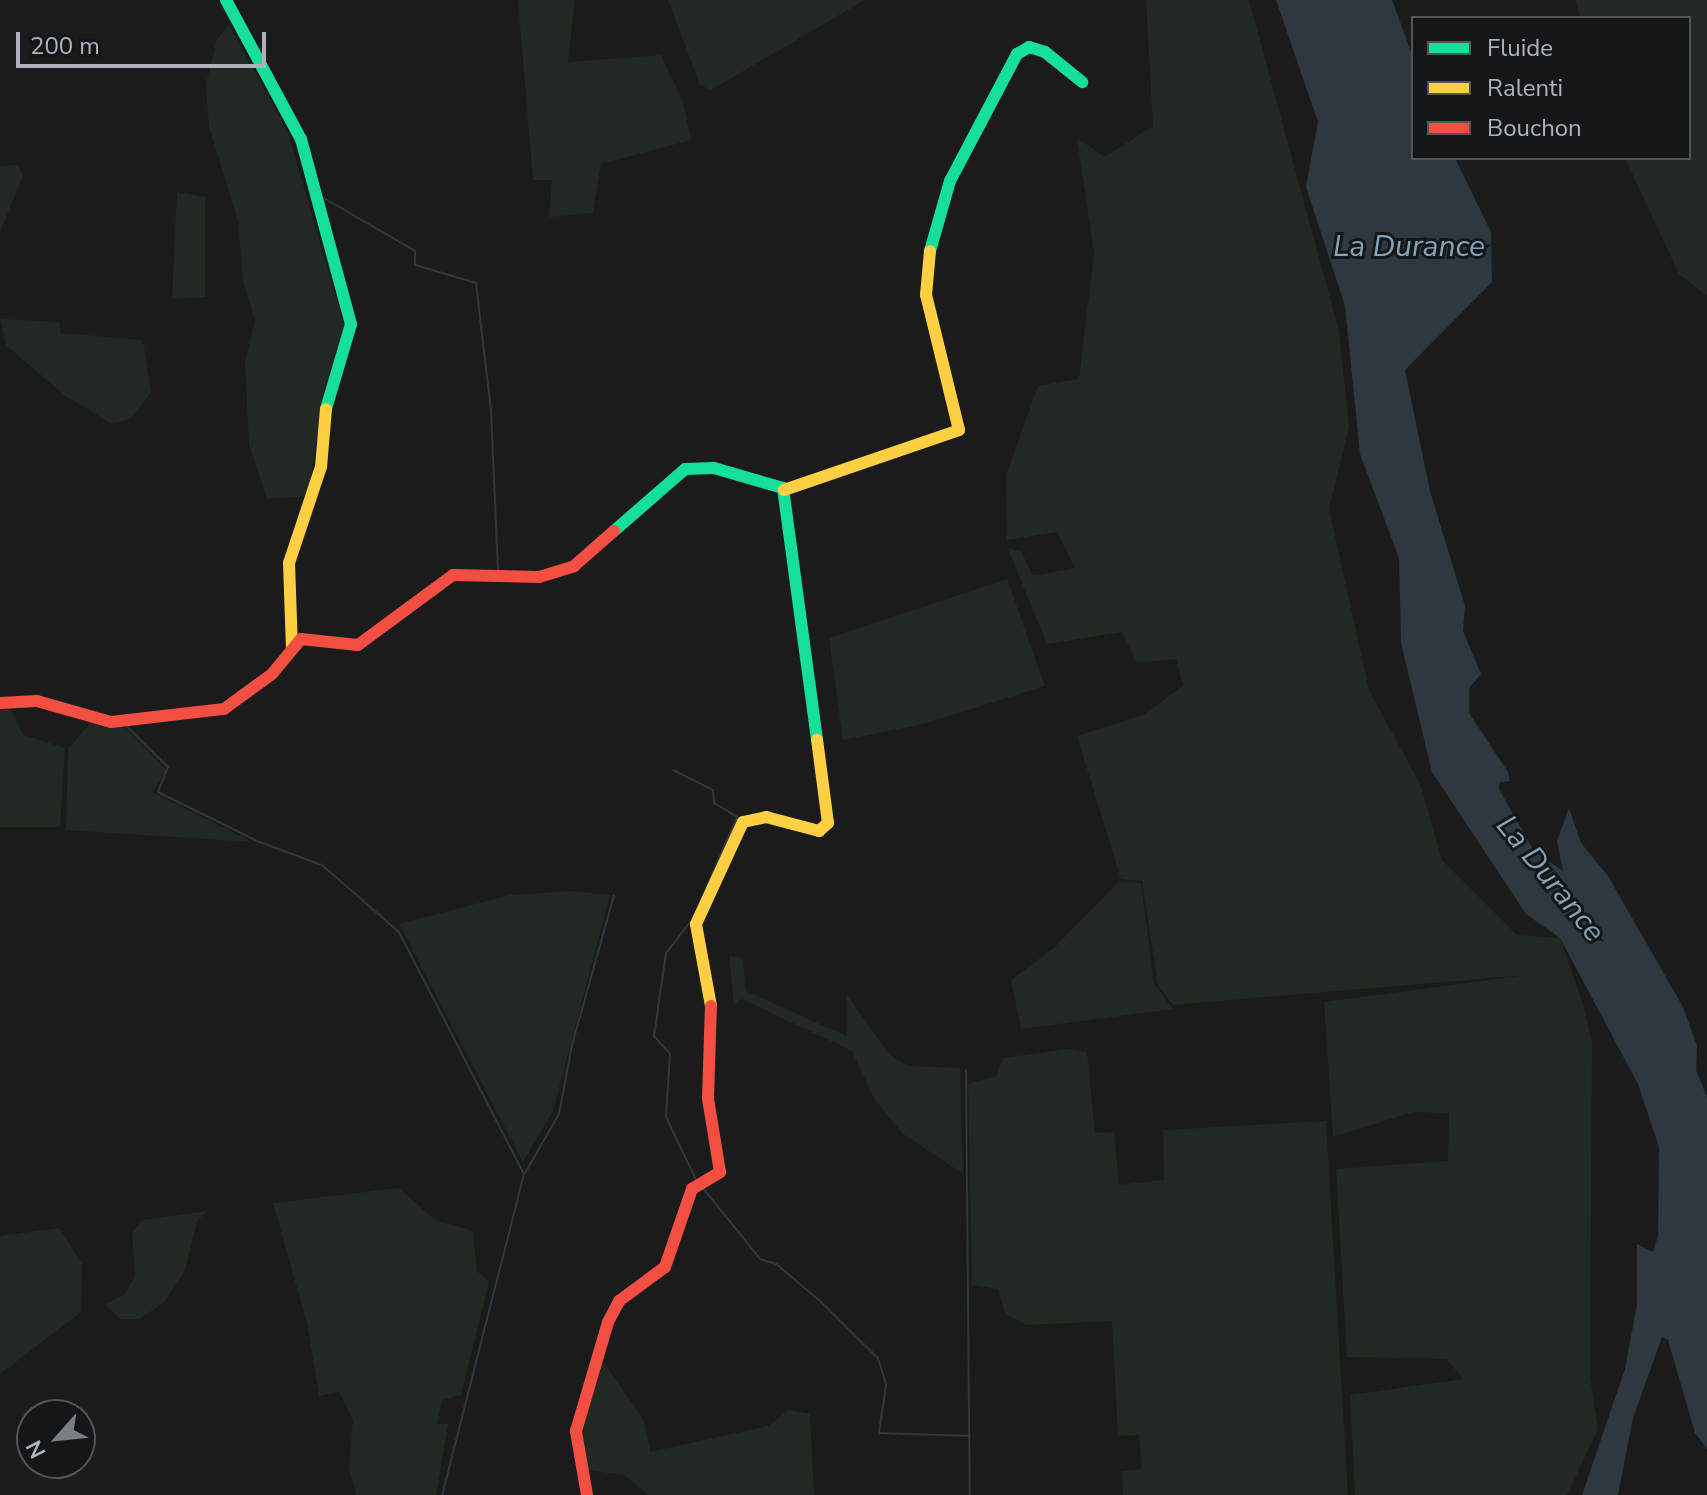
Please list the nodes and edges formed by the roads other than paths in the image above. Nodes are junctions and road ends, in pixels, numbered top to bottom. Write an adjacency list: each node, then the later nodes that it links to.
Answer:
1 (226, 0): 4 (street)
2 (1082, 82): 3 (street)
3 (783, 489): 4 (street); 6 (street)
4 (292, 649): 5 (street)
5 (6, 702)
6 (587, 1495)

